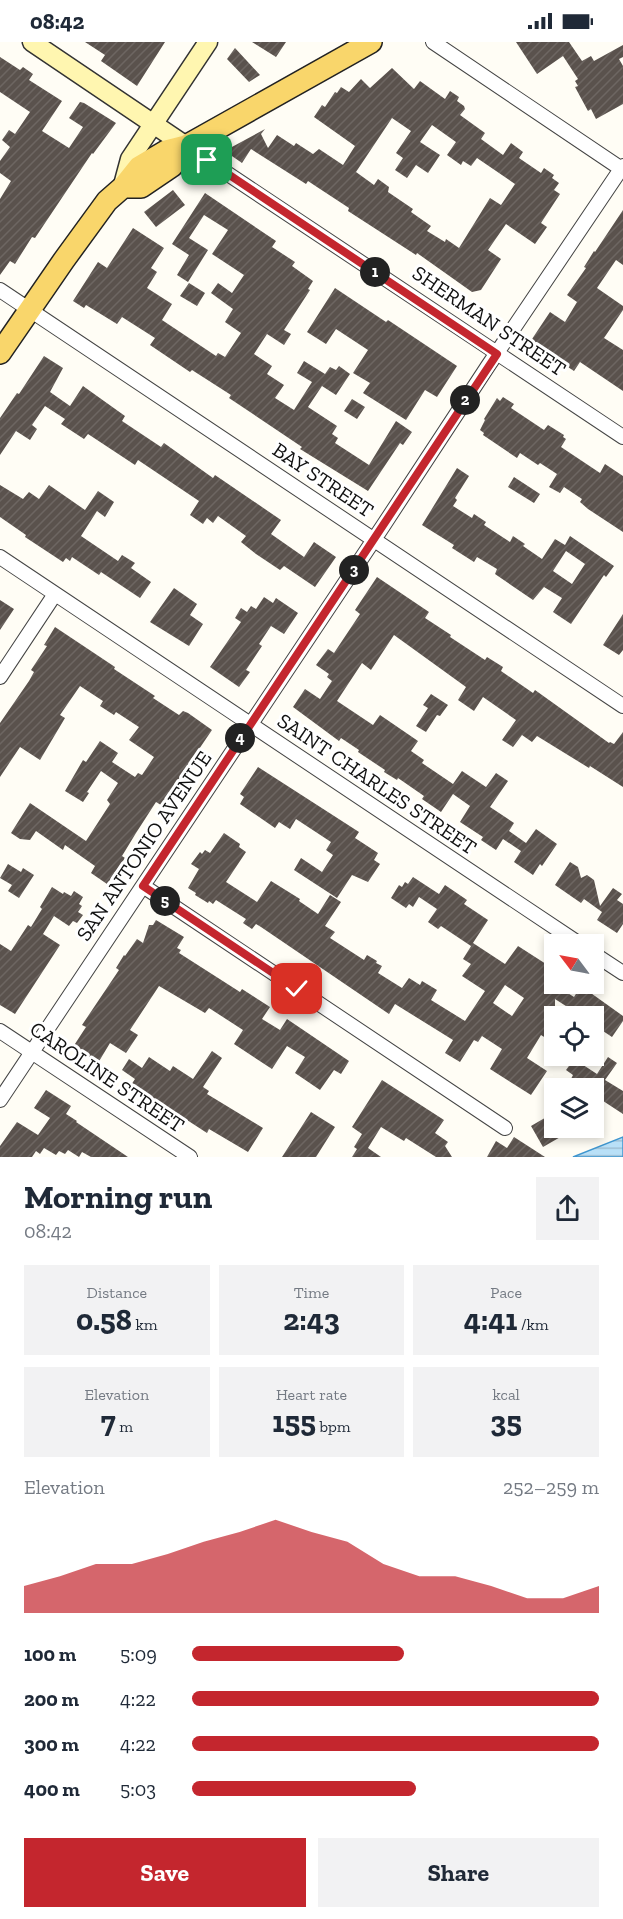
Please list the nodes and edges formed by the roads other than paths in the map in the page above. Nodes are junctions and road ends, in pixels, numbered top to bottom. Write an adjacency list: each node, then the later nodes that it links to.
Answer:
1 (32, 42): 5 (street, SHERMAN STREET)
2 (208, 42): 5 (street)
3 (371, 42): 6 (main road)
4 (433, 42): 7 (street)
5 (153, 124): 6 (street, SHERMAN STREET); 8 (street)
6 (186, 146): 8 (main road); 12 (street, SHERMAN STREET)
7 (622, 168): 12 (street, SAN ANTONIO AVENUE)
8 (123, 187): 10 (main road)
9 (0, 290): 10 (street, BAY STREET)
10 (30, 309): 11 (main road); 14 (street, BAY STREET)
11 (0, 353)
12 (497, 354): 13 (street, SHERMAN STREET); 14 (street, SAN ANTONIO AVENUE)
13 (623, 437)
14 (375, 540): 18 (street, BAY STREET); 19 (street, SAN ANTONIO AVENUE)
15 (0, 557): 16 (street, SAINT CHARLES STREET)
16 (55, 594): 17 (street); 19 (street, SAINT CHARLES STREET)
17 (0, 677)
18 (623, 706)
19 (249, 725): 20 (street, SAN ANTONIO AVENUE); 21 (street, SAINT CHARLES STREET)
20 (143, 886): 25 (street, SAN ANTONIO AVENUE); 27 (street)
21 (564, 934)
22 (604, 961): 23 (street)
23 (623, 973)
24 (0, 1031): 25 (street, CAROLINE STREET)
25 (32, 1053): 26 (street, SAN ANTONIO AVENUE); 28 (street, CAROLINE STREET)
26 (0, 1100)
27 (505, 1128)
28 (190, 1157)

